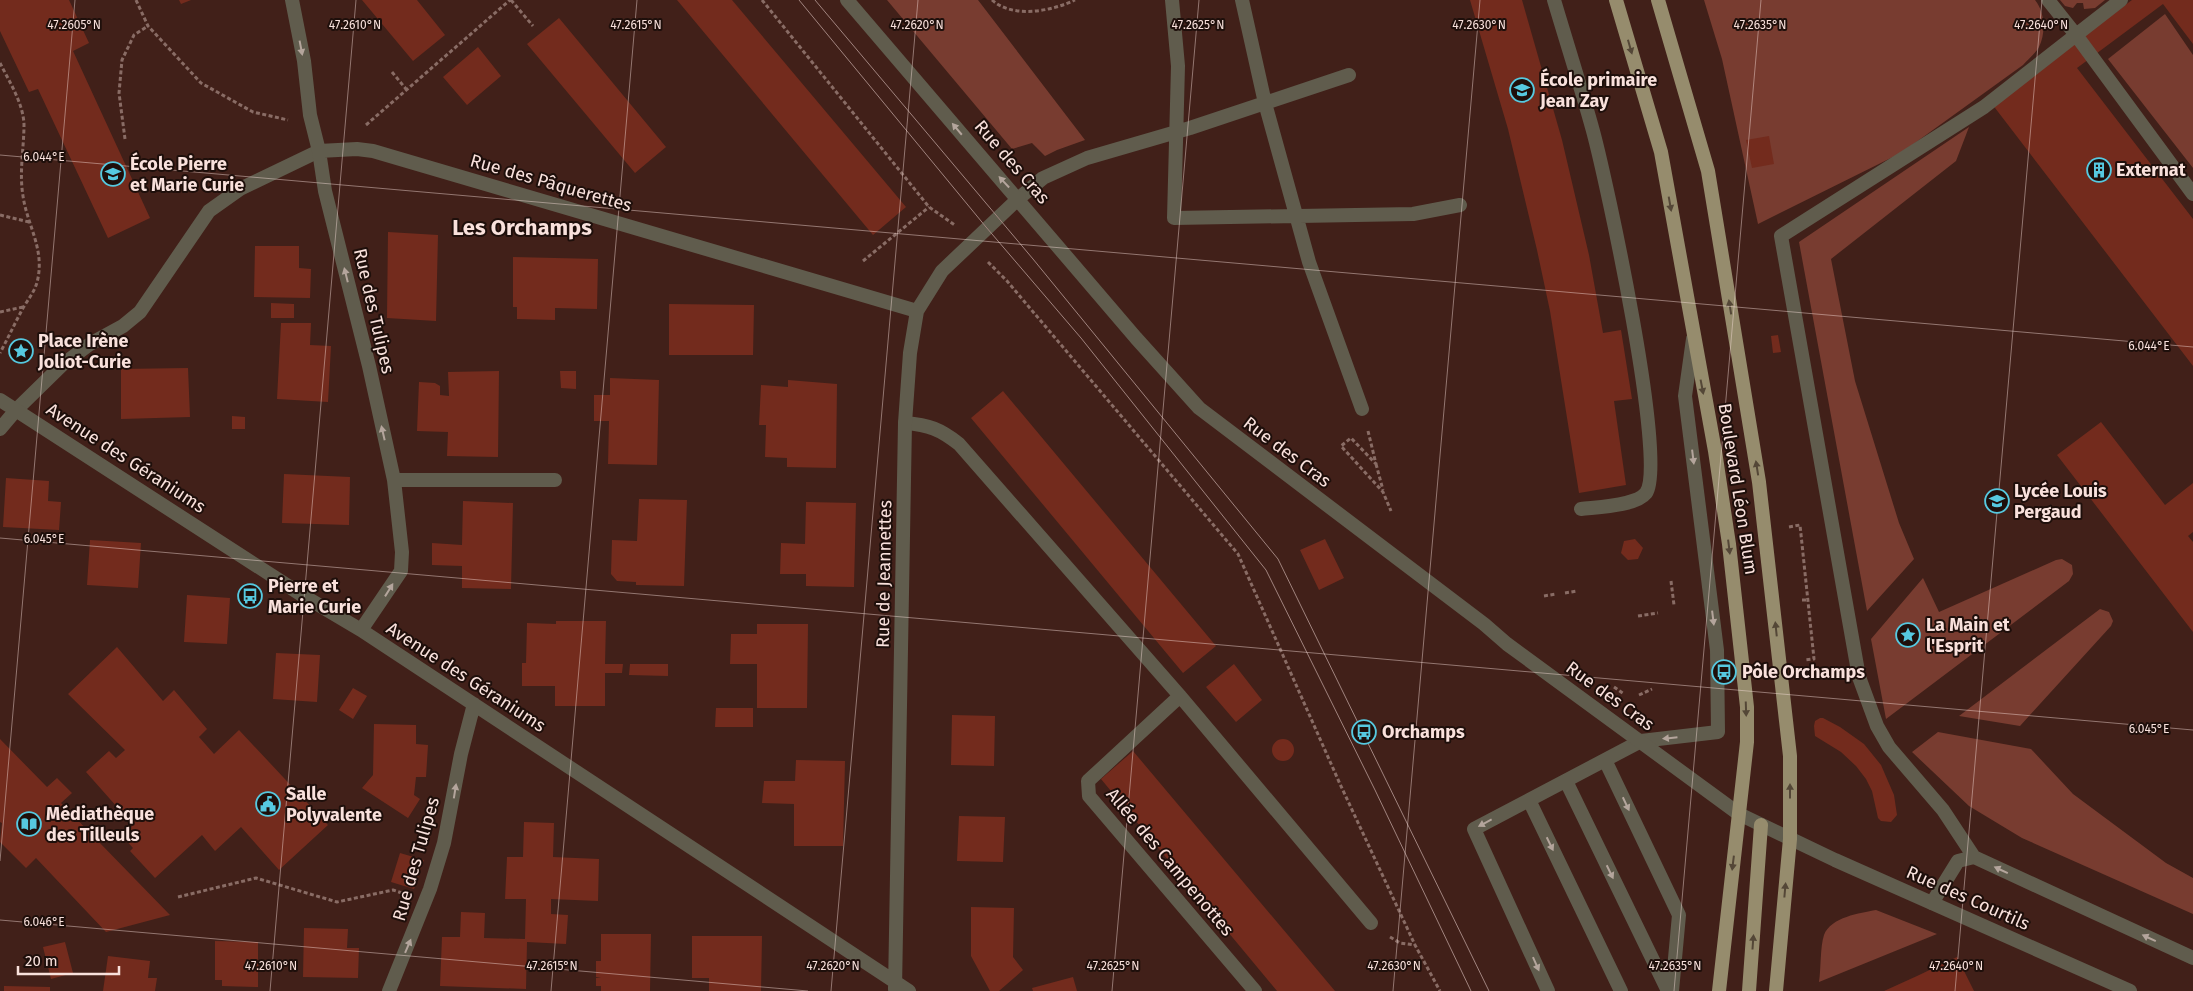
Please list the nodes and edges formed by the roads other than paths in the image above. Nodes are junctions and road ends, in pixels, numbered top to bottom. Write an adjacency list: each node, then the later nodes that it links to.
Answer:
1 (292, 0): 14 (street, one-way to 14)
2 (847, 0): 16 (street, Rue des Cras, one-way to 2)
3 (1172, 0): 13 (street)
4 (1242, 0): 12 (street)
5 (1554, 0): 28 (street)
6 (1616, 0): 20 (main road, Boulevard Léon Blum, one-way to 20)
7 (1658, 0): 38 (main road, Boulevard Léon Blum, one-way to 7)
8 (2048, 0): 10 (street)
9 (2121, 0): 10 (street)
10 (2076, 36): 15 (street); 39 (street)
11 (1349, 75): 12 (street, Rue de Jeannettes)
12 (1265, 103): 13 (street, Rue de Jeannettes); 18 (street)
13 (1176, 132): 16 (street, Rue de Jeannettes); 18 (street)
14 (320, 151): 19 (street, Rue des Pâquerettes); 23 (street); 26 (street, Rue des Tulipes, one-way to 14)
15 (2193, 194)
16 (1019, 198): 19 (street, Rue de Jeannettes); 32 (street, Rue des Cras)
17 (1460, 205): 18 (street)
18 (1297, 216): 22 (street)
19 (917, 310): 24 (street, Rue de Jeannettes)
20 (1693, 339): 32 (street, one-way to 32); 36 (main road, Boulevard Léon Blum, one-way to 36)
21 (0, 400): 23 (street, Avenue des Géraniums)
22 (1362, 409)
23 (16, 410): 25 (street); 29 (street, Avenue des Géraniums)
24 (905, 424): 30 (street); 43 (street, Rue de Jeannettes)
25 (0, 429)
26 (394, 480): 27 (street); 29 (street, Rue des Tulipes, one-way to 26)
27 (555, 480)
28 (1581, 509)
29 (361, 630): 31 (street, Avenue des Géraniums)
30 (1180, 696): 41 (street); 46 (street, Allée des Campenottes)
31 (474, 704): 43 (street, Avenue des Géraniums); 44 (street, Rue des Tulipes, one-way to 31)
32 (1641, 741): 33 (street); 36 (street, Rue des Cras)
33 (1605, 760): 34 (street); 50 (street, one-way to 50)
34 (1566, 781): 35 (street); 49 (street, one-way to 49)
35 (1529, 800): 47 (street, one-way to 47); 48 (street, one-way to 48)
36 (1739, 814): 37 (street, Rue des Cras); 51 (main road, Boulevard Léon Blum, one-way to 51)
37 (1761, 825): 38 (street, Rue des Cras); 52 (main road, one-way to 37)
38 (1790, 839): 40 (street, Rue des Courtils); 53 (main road, Boulevard Léon Blum, one-way to 38)
39 (1974, 857): 40 (street); 42 (street, one-way to 39)
40 (1932, 903): 54 (street, Rue des Courtils)
41 (1371, 923)
42 (2193, 958)
43 (895, 986): 45 (street, Avenue des Géraniums)
44 (389, 991)
45 (909, 991)
46 (1255, 991)
47 (1548, 991)
48 (1621, 991)
49 (1668, 991)
50 (1672, 991)
51 (1719, 991)
52 (1749, 991)
53 (1776, 991)
54 (2130, 991)

